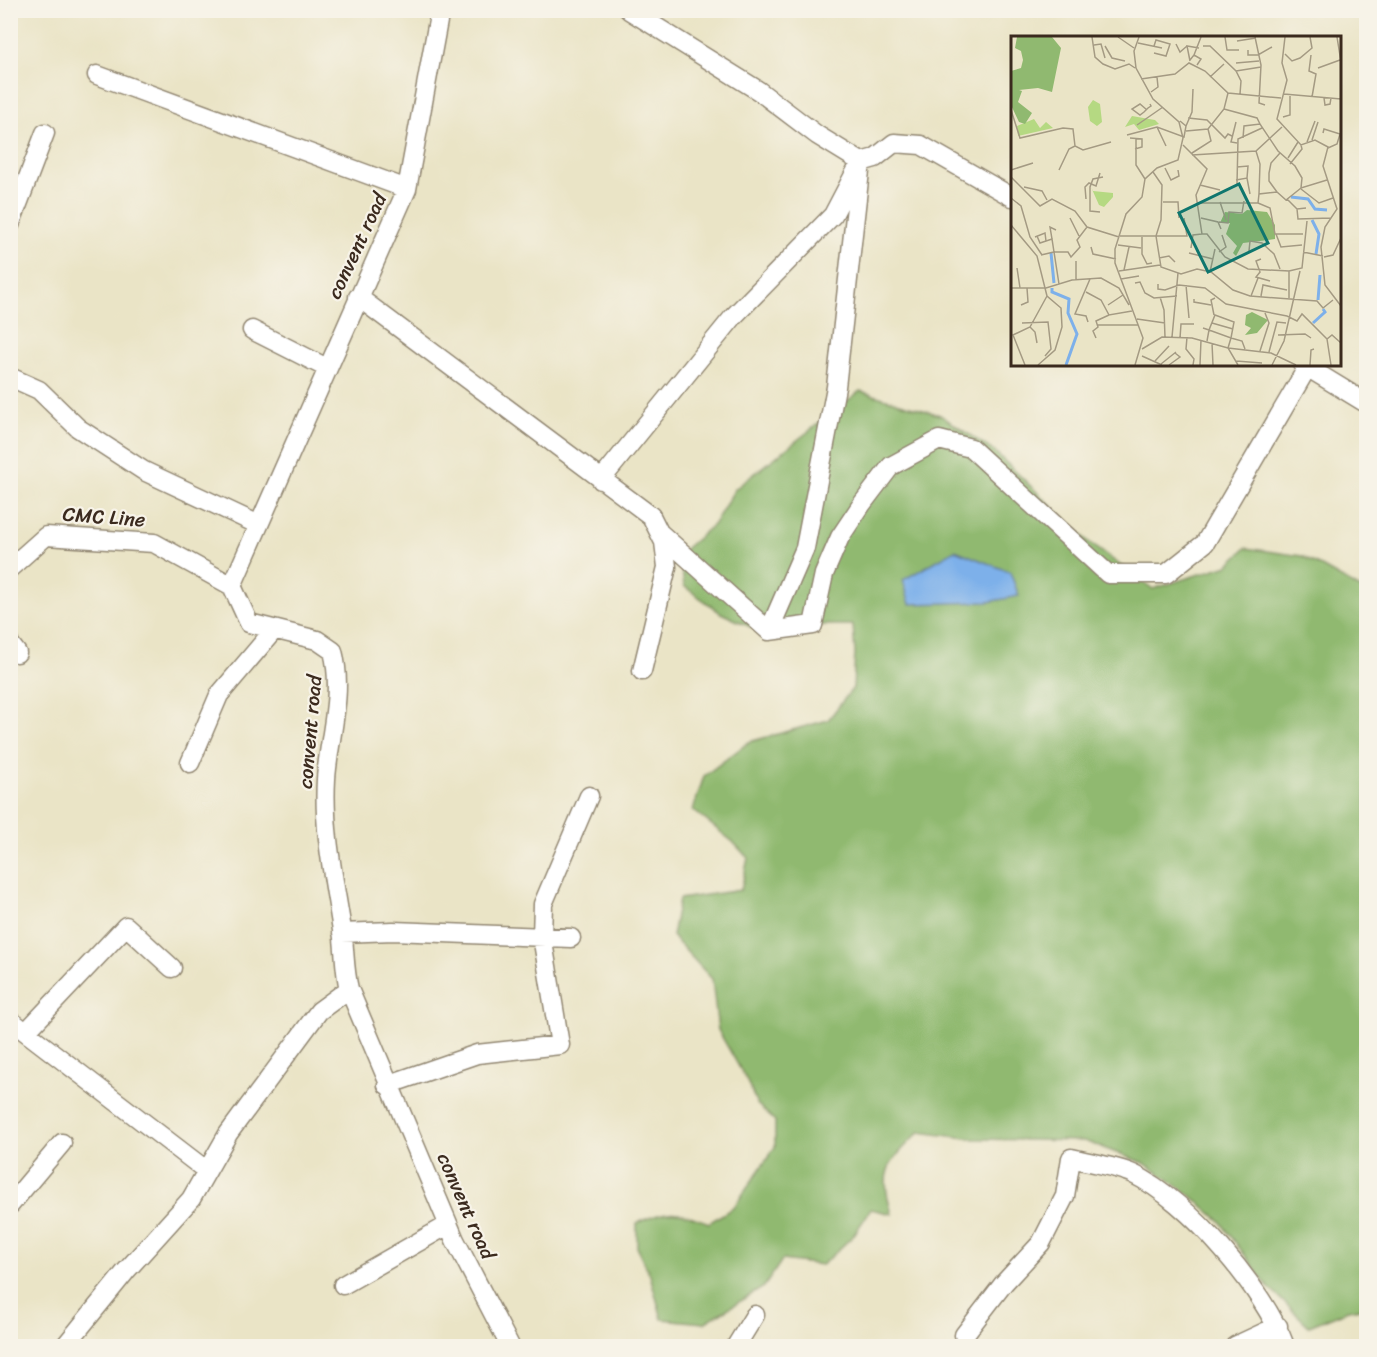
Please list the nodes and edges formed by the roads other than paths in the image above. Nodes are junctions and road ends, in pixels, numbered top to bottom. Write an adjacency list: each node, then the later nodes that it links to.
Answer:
1 (440, 10): 6 (street, convent road)
2 (629, 10): 5 (street)
3 (97, 75): 6 (street)
4 (45, 132): 8 (street)
5 (861, 162): 7 (street); 15 (street); 21 (street)
6 (407, 189): 9 (street, convent road)
7 (1011, 196)
8 (10, 225)
9 (358, 297): 12 (street, convent road); 15 (street)
10 (252, 330): 12 (street)
11 (1305, 366): 14 (street); 21 (street)
12 (327, 368): 16 (street, convent road)
13 (10, 377): 16 (street)
14 (1366, 403)
15 (601, 480): 17 (street)
16 (260, 525): 19 (street, convent road)
17 (660, 533): 21 (street); 22 (street)
18 (10, 568): 19 (street, CMC Line)
19 (232, 586): 20 (street, convent road)
20 (274, 630): 23 (street); 25 (street, convent road)
21 (769, 631)
22 (642, 671)
23 (190, 763)
24 (589, 796): 26 (street)
25 (342, 933): 26 (street); 29 (street, convent road)
26 (542, 936): 27 (street); 32 (street)
27 (571, 938)
28 (172, 968): 31 (street)
29 (349, 989): 32 (street, convent road); 34 (street)
30 (10, 1020): 31 (street)
31 (26, 1032): 34 (street)
32 (387, 1084): 36 (street, convent road)
33 (62, 1143): 35 (street)
34 (207, 1171): 41 (street)
35 (10, 1205)
36 (448, 1225): 37 (street); 42 (street, convent road)
37 (343, 1285)
38 (755, 1315): 43 (street)
39 (1278, 1326): 40 (street); 44 (street); 45 (street)
40 (964, 1335)
41 (65, 1347)
42 (510, 1347)
43 (736, 1347)
44 (1235, 1347)
45 (1285, 1347)

